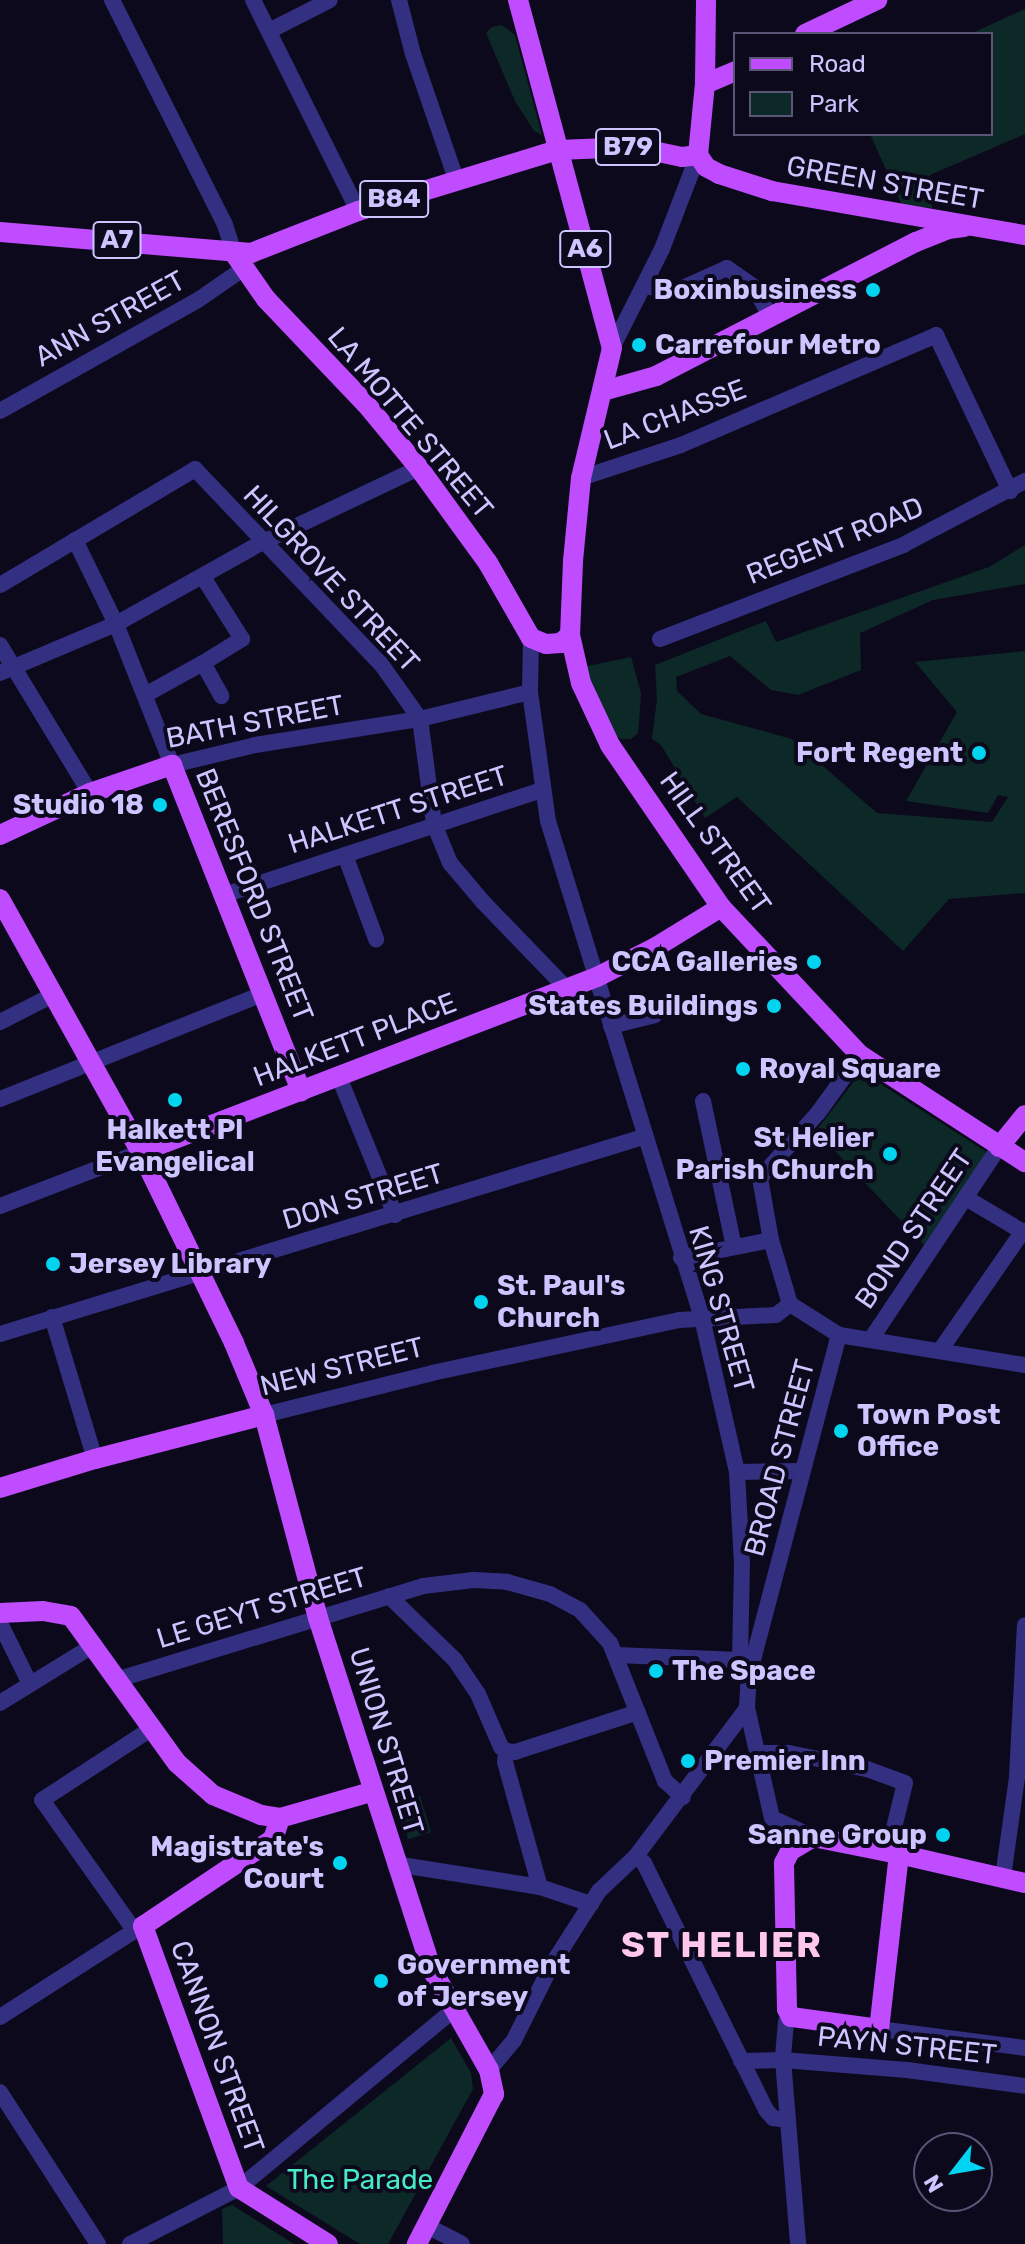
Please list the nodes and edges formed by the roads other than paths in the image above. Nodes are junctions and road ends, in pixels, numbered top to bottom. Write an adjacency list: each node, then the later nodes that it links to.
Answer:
1 (112, 0): 21 (street)
2 (253, 0): 8 (street)
3 (330, 0): 8 (street)
4 (399, 0): 14 (street)
5 (518, 0): 12 (main road, A6)
6 (706, 0): 11 (main road)
7 (877, 0): 9 (main road)
8 (269, 31): 15 (street)
9 (809, 32)
10 (733, 72): 11 (main road)
11 (705, 84): 13 (main road)
12 (557, 150): 13 (main road, B79); 14 (main road, B84); 24 (main road, A6)
13 (698, 155): 16 (main road, GREEN STREET); 22 (street)
14 (456, 179): 15 (main road, B84)
15 (358, 211): 21 (main road, B84)
16 (910, 213): 17 (main road, GREEN STREET); 20 (main road)
17 (964, 227): 19 (main road, GREEN STREET); 20 (main road)
18 (0, 232): 21 (main road, A7)
19 (1025, 235)
20 (916, 242): 23 (main road)
21 (238, 261): 26 (street, ANN STREET); 27 (main road, LA MOTTE STREET)
22 (644, 286): 23 (street); 24 (street)
23 (771, 318): 25 (main road)
24 (612, 348): 25 (main road, HILL STREET)
25 (603, 391): 28 (main road, HILL STREET)
26 (0, 411)
27 (419, 468): 32 (street); 37 (main road, LA MOTTE STREET)
28 (581, 478): 30 (street, LA CHASSE); 36 (main road, HILL STREET)
29 (1025, 481): 30 (street, REGENT ROAD)
30 (1010, 491): 38 (street, REGENT ROAD)
31 (75, 540): 32 (street, HILGROVE STREET); 34 (street); 35 (street)
32 (263, 542): 33 (street); 45 (street, HILGROVE STREET)
33 (203, 577): 35 (street); 40 (street)
34 (0, 585)
35 (116, 624): 41 (street); 43 (street)
36 (570, 635): 37 (main road); 54 (main road, HILL STREET)
37 (531, 638): 42 (street, KING STREET)
38 (660, 639)
39 (0, 645): 41 (street)
40 (203, 663): 43 (street); 44 (street)
41 (5, 669): 48 (street)
42 (530, 692): 45 (street, BATH STREET); 47 (street, KING STREET)
43 (145, 695): 46 (street)
44 (221, 696)
45 (420, 719): 46 (street, BATH STREET); 49 (street, HILGROVE STREET)
46 (172, 765): 48 (main road, BATH STREET); 52 (main road, BERESFORD STREET)
47 (542, 790): 49 (street, HALKETT STREET); 56 (street, KING STREET)
48 (90, 793): 50 (main road, BATH STREET)
49 (434, 824): 51 (street, HALKETT STREET); 57 (street, HILGROVE STREET)
50 (0, 835)
51 (345, 855): 52 (street, HALKETT STREET); 55 (street)
52 (224, 895): 59 (main road, BERESFORD STREET)
53 (0, 899): 58 (main road, UNION STREET)
54 (721, 907): 56 (main road, HALKETT PLACE); 63 (main road, HILL STREET)
55 (376, 939)
56 (597, 977): 57 (main road, HALKETT PLACE); 62 (street, KING STREET)
57 (567, 989): 65 (main road, HALKETT PLACE)
58 (55, 994): 61 (street); 64 (main road, UNION STREET)
59 (263, 994): 64 (street); 66 (main road, BERESFORD STREET)
60 (655, 1015): 62 (street)
61 (0, 1022)
62 (611, 1026): 70 (street, KING STREET)
63 (860, 1055): 71 (main road, HILL STREET); 78 (street)
64 (92, 1063): 67 (street); 72 (main road, UNION STREET)
65 (339, 1077): 66 (main road, HALKETT PLACE); 76 (street)
66 (301, 1091): 72 (main road, HALKETT PLACE)
67 (0, 1099)
68 (703, 1101): 79 (street)
69 (1025, 1115): 71 (main road)
70 (643, 1137): 76 (street, DON STREET); 80 (street, KING STREET)
71 (999, 1147): 73 (main road, HILL STREET); 74 (street, BOND STREET)
72 (141, 1152): 75 (street, HALKETT PLACE); 81 (main road, UNION STREET)
73 (1025, 1162)
74 (966, 1198): 77 (street); 87 (street, BOND STREET)
75 (0, 1206)
76 (395, 1215): 81 (street, DON STREET)
77 (1024, 1232): 88 (street)
78 (771, 1240): 79 (street); 82 (street)
79 (734, 1247): 80 (street)
80 (681, 1258): 84 (street, KING STREET)
81 (203, 1273): 83 (street, DON STREET); 90 (main road, UNION STREET)
82 (790, 1304): 84 (street, NEW STREET); 86 (street, BROAD STREET)
83 (52, 1317): 85 (street, DON STREET); 91 (street)
84 (702, 1318): 90 (street, NEW STREET); 93 (street, KING STREET)
85 (0, 1334)
86 (839, 1335): 87 (street); 92 (street, BROAD STREET)
87 (871, 1339): 88 (street)
88 (941, 1349): 89 (street)
89 (1025, 1365)
90 (264, 1415): 91 (main road, NEW STREET); 97 (main road, UNION STREET)
91 (95, 1459): 94 (main road, NEW STREET)
92 (801, 1471): 93 (street); 103 (street, BROAD STREET)
93 (737, 1472): 102 (street, KING STREET)
94 (1, 1485)
95 (389, 1596): 97 (street, LE GEYT STREET); 101 (street, LE GEYT STREET); 110 (street)
96 (0, 1613): 100 (main road)
97 (318, 1618): 104 (street, LE GEYT STREET); 112 (main road, UNION STREET)
98 (0, 1623): 105 (street)
99 (1025, 1625): 119 (street)
100 (94, 1645): 104 (main road); 105 (street)
101 (616, 1655): 102 (street); 108 (street, LE GEYT STREET)
102 (740, 1660): 103 (street)
103 (749, 1675): 107 (street, BROAD STREET)
104 (116, 1680): 109 (main road)
105 (30, 1684): 106 (street)
106 (0, 1703)
107 (747, 1708): 111 (street); 113 (street)
108 (638, 1712): 110 (street); 113 (street, LE GEYT STREET)
109 (151, 1729): 114 (main road); 123 (street)
110 (511, 1751): 121 (street)
111 (759, 1753): 115 (street); 116 (street)
112 (371, 1792): 114 (main road); 118 (main road, UNION STREET)
113 (683, 1797): 117 (street)
114 (280, 1818): 123 (main road)
115 (813, 1837): 116 (main road); 126 (main road)
116 (893, 1853): 119 (main road); 127 (main road)
117 (636, 1856): 122 (street); 130 (street)
118 (395, 1864): 121 (street); 124 (main road, UNION STREET)
119 (1003, 1877): 120 (main road)
120 (1025, 1883)
121 (540, 1887): 122 (street)
122 (591, 1904): 131 (street)
123 (139, 1928): 125 (street); 135 (main road, CANNON STREET)
124 (452, 2011): 131 (main road, UNION STREET); 135 (street)
125 (0, 2017)
126 (791, 2017): 127 (main road); 129 (street)
127 (879, 2029): 128 (street)
128 (1025, 2048)
129 (783, 2060): 130 (street, PAYN STREET); 132 (street, PAYN STREET); 134 (street)
130 (741, 2061): 134 (street)
131 (489, 2070): 136 (main road)
132 (1025, 2086)
133 (0, 2092): 137 (street)
134 (788, 2120): 141 (street)
135 (239, 2188): 138 (street); 139 (main road)
136 (422, 2235): 140 (street)
137 (98, 2244)
138 (130, 2244)
139 (328, 2244)
140 (462, 2244)
141 (798, 2244)

